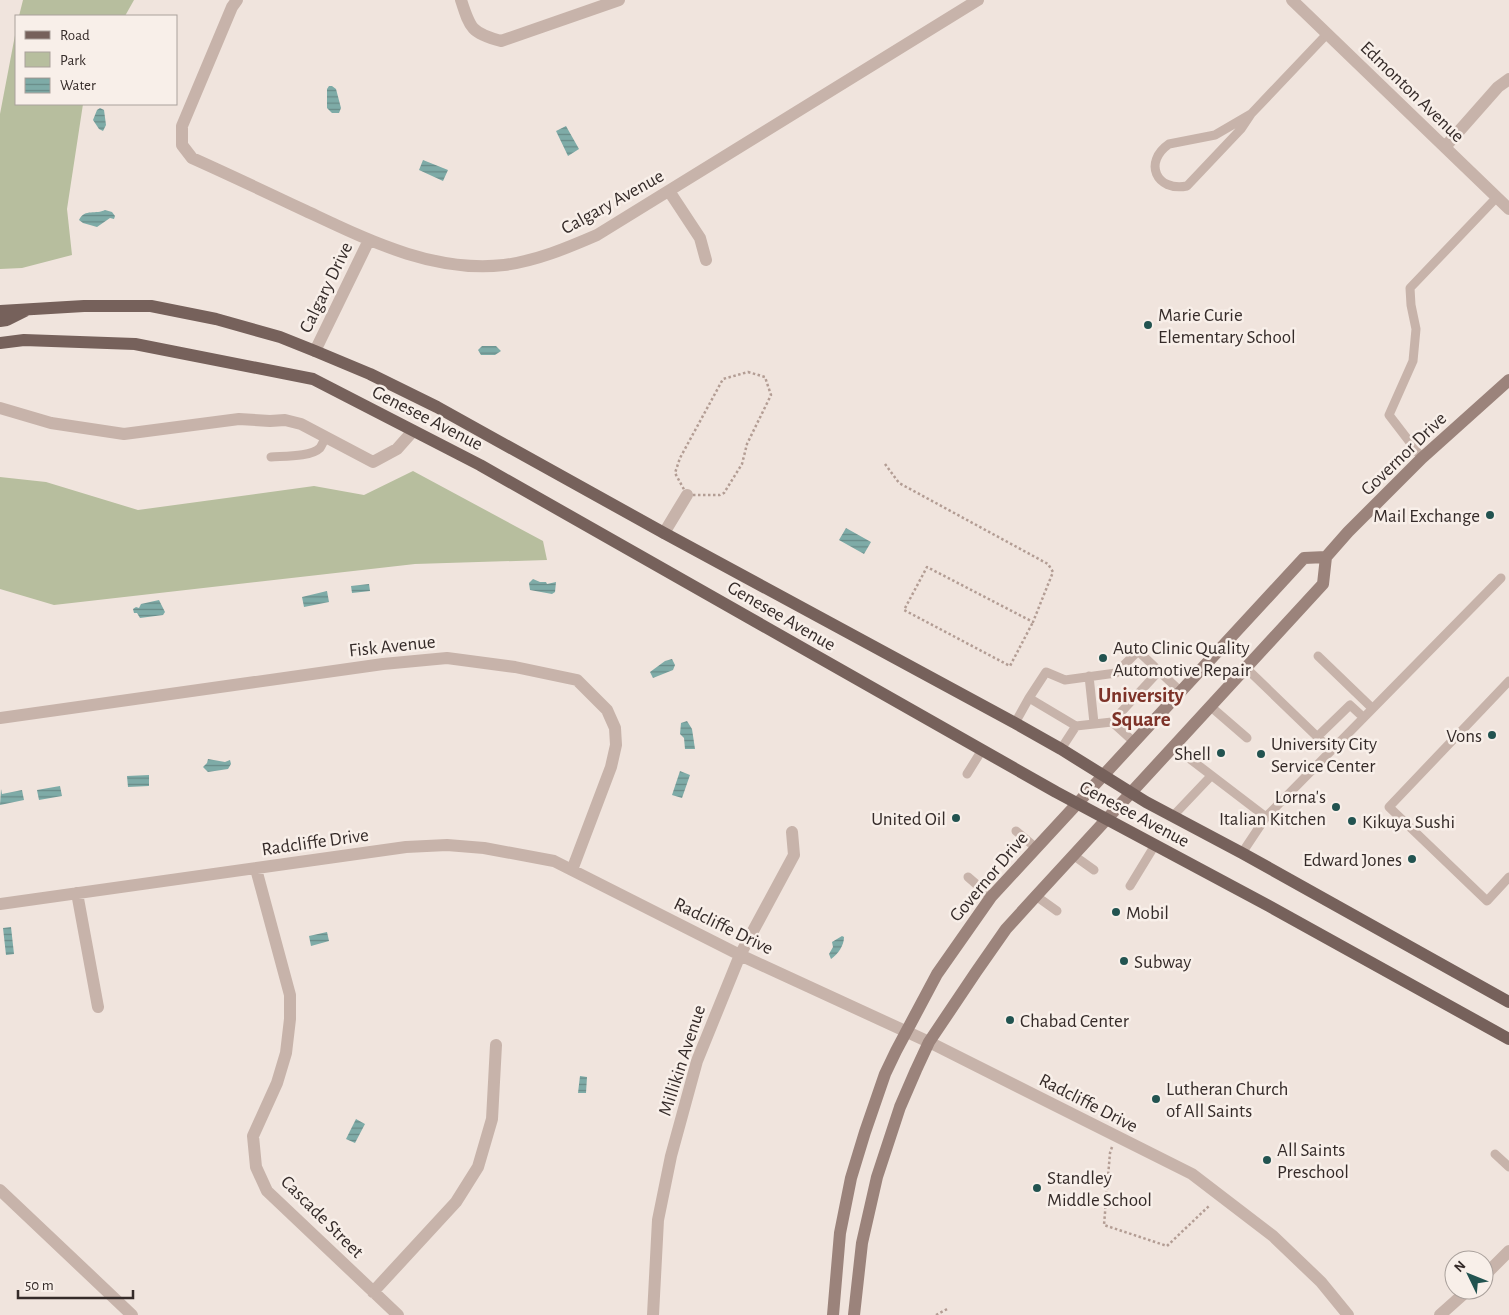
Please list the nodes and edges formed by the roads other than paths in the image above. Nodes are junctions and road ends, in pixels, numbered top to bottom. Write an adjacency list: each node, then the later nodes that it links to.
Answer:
1 (237, 0): 13 (street, Calgary Avenue)
2 (461, 0): 3 (street)
3 (619, 0)
4 (978, 0): 10 (street, Calgary Avenue)
5 (1292, 0): 6 (street, Edmonton Avenue)
6 (1327, 34): 8 (lane); 9 (street, Edmonton Avenue)
7 (1509, 79): 9 (street)
8 (1251, 114): 8 (lane)
9 (1445, 147): 11 (street, Edmonton Avenue)
10 (669, 191): 13 (street, Calgary Avenue); 14 (street)
11 (1497, 197): 12 (street, Edmonton Avenue); 25 (lane)
12 (1509, 209)
13 (369, 240): 19 (street, Calgary Drive)
14 (706, 260)
15 (31, 308): 16 (main road, Genesee Avenue); 17 (main road); 19 (main road, Genesee Avenue)
16 (0, 311)
17 (0, 321)
18 (0, 343): 22 (main road, Genesee Avenue)
19 (315, 351): 27 (main road, Genesee Avenue)
20 (1509, 380): 25 (main road, Governor Drive)
21 (0, 408): 23 (street)
22 (413, 431): 23 (street); 50 (main road, Genesee Avenue)
23 (326, 437): 24 (lane)
24 (272, 457)
25 (1422, 458): 28 (main road, Governor Drive)
26 (687, 495): 27 (street)
27 (664, 534): 42 (main road, Genesee Avenue)
28 (1326, 557): 31 (main road); 35 (main road, Governor Drive)
29 (1501, 578): 38 (lane)
30 (1318, 656): 38 (lane)
31 (1246, 668): 37 (main road); 45 (lane)
32 (1159, 671): 33 (lane); 35 (lane); 41 (lane)
33 (1089, 676): 36 (lane); 43 (lane)
34 (1509, 680): 70 (lane)
35 (1180, 691): 47 (main road, Governor Drive)
36 (1029, 698): 42 (lane); 44 (lane)
37 (1210, 706): 46 (lane); 48 (main road)
38 (1372, 708): 39 (lane)
39 (1363, 717): 45 (lane); 51 (lane)
40 (0, 718): 67 (street, Fisk Avenue)
41 (1112, 722): 43 (lane); 47 (lane)
42 (1015, 723): 49 (main road, Genesee Avenue)
43 (1094, 723): 44 (lane)
44 (1076, 726): 49 (lane)
45 (1317, 737): 51 (lane)
46 (1246, 738)
47 (1134, 742): 53 (main road, Governor Drive)
48 (1173, 746): 54 (lane); 55 (main road)
49 (1061, 749): 53 (main road, Genesee Avenue)
50 (982, 750): 52 (lane); 56 (main road, Genesee Avenue)
51 (1331, 750): 58 (lane)
52 (968, 774)
53 (1103, 776): 55 (main road, Genesee Avenue); 56 (main road, Governor Drive)
54 (1211, 776): 57 (lane); 58 (lane)
55 (1131, 793): 57 (main road, Genesee Avenue); 59 (main road)
56 (1077, 803): 59 (main road, Genesee Avenue); 63 (main road, Governor Drive)
57 (1173, 816): 64 (main road, Genesee Avenue)
58 (1266, 817): 64 (lane)
59 (1106, 820): 62 (main road, Genesee Avenue); 65 (main road)
60 (792, 832): 77 (street, Millikin Avenue)
61 (1016, 832): 63 (lane)
62 (1155, 845): 71 (lane); 81 (main road, Genesee Avenue)
63 (1036, 847): 73 (main road, Governor Drive)
64 (1242, 853): 78 (main road, Genesee Avenue)
65 (1073, 855): 68 (lane); 74 (main road)
66 (256, 869): 67 (street, Radcliffe Drive); 72 (street, Radcliffe Drive); 89 (street, Cascade Street)
67 (572, 870): 77 (street, Radcliffe Drive)
68 (1094, 870)
69 (968, 877): 73 (lane)
70 (1509, 877)
71 (1130, 886)
72 (77, 893): 75 (street, Radcliffe Drive); 79 (street)
73 (991, 896): 80 (main road, Governor Drive)
74 (1036, 896): 76 (lane); 82 (main road)
75 (0, 904)
76 (1057, 910)
77 (740, 955): 80 (street, Radcliffe Drive); 93 (street, Millikin Avenue)
78 (1509, 1002)
79 (98, 1007)
80 (906, 1031): 82 (street, Radcliffe Drive); 94 (main road, Governor Drive)
81 (1509, 1039)
82 (929, 1042): 95 (main road); 96 (street, Radcliffe Drive)
83 (496, 1045): 89 (street)
84 (1495, 1154): 85 (lane)
85 (1509, 1168)
86 (0, 1190): 91 (street)
87 (1509, 1251): 88 (street)
88 (1494, 1266)
89 (373, 1292): 92 (street, Cascade Street)
90 (1457, 1300): 97 (street)
91 (132, 1315)
92 (398, 1315)
93 (653, 1315)
94 (833, 1315)
95 (854, 1315)
96 (1348, 1315)
97 (1440, 1315)

